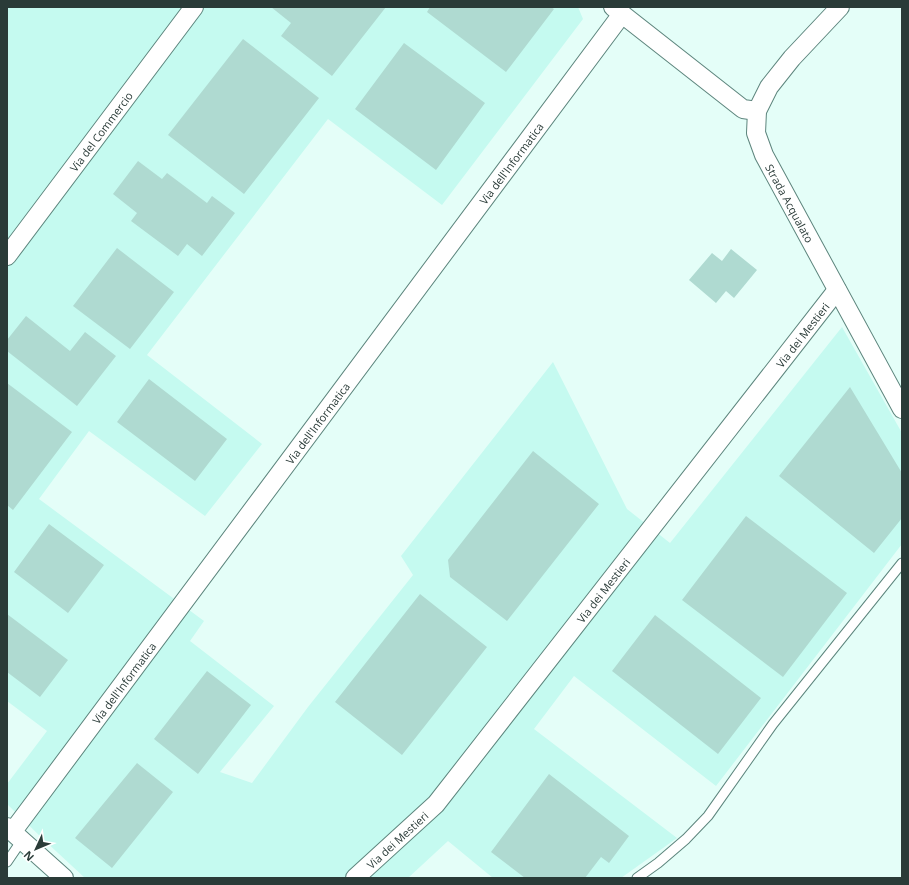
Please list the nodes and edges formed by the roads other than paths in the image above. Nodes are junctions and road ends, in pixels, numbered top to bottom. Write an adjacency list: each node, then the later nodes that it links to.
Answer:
1 (840, 7): 4 (street, Strada Acqualato)
2 (191, 8): 5 (street, Via del Commercio)
3 (618, 10): 4 (street, Via dell'Informatica); 9 (street, Via dell'Informatica)
4 (757, 111): 6 (street, Strada Acqualato)
5 (7, 256)
6 (837, 290): 7 (street, Strada Acqualato); 12 (street, Via dei Mestieri)
7 (902, 409)
8 (902, 563): 13 (lane)
9 (14, 833): 10 (lane); 11 (street)
10 (7, 862)
11 (64, 878)
12 (355, 878)
13 (637, 878)

